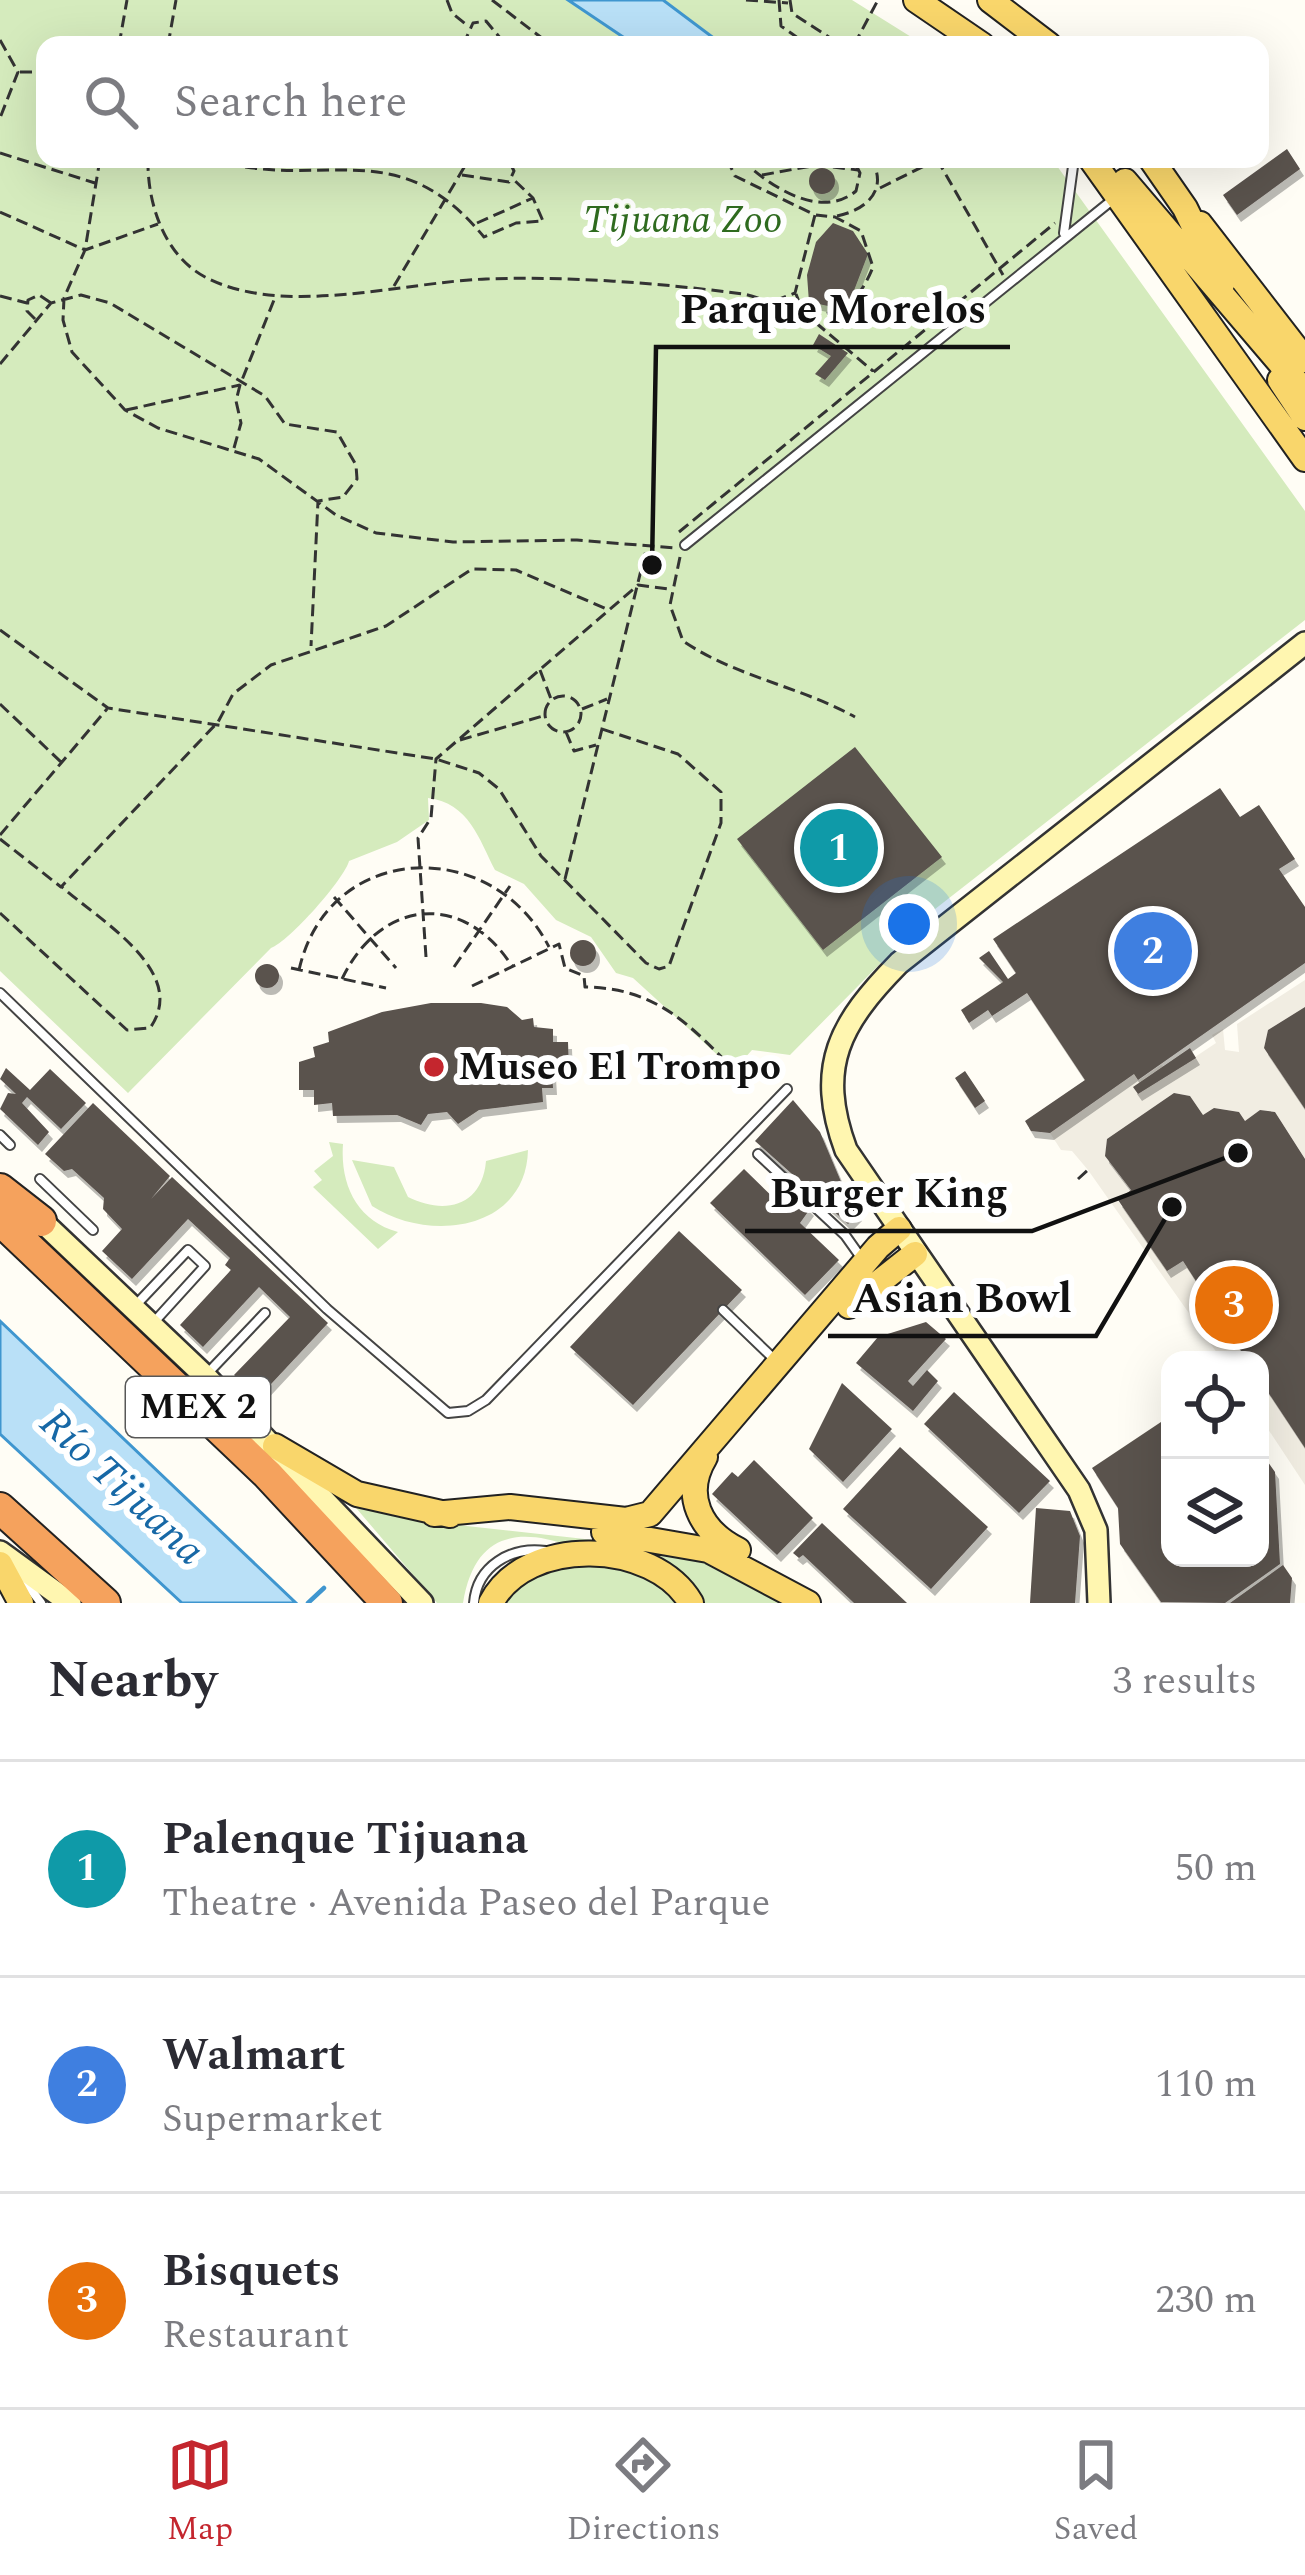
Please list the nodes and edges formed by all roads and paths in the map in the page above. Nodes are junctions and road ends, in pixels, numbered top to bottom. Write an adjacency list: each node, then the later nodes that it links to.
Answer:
1 (127, 0): 12 (path)
2 (176, 0): 13 (path)
3 (447, 0): 11 (path)
4 (492, 0): 16 (path)
5 (746, 0): 10 (path)
6 (878, 0): 19 (path)
7 (916, 0): 20 (main road)
8 (990, 0): 21 (main road)
9 (790, 1): 10 (path); 18 (path)
10 (779, 2): 17 (path)
11 (469, 28): 14 (path); 15 (path)
12 (121, 36)
13 (170, 36)
14 (466, 36)
15 (498, 36)
16 (536, 36)
17 (795, 36)
18 (827, 36)
19 (859, 36)
20 (969, 36)
21 (1037, 36)
22 (0, 40): 23 (path)
23 (18, 72): 24 (path); 25 (path)
24 (36, 72)
25 (0, 118)
26 (0, 153): 27 (path)
27 (36, 164)
28 (48, 168): 50 (path)
29 (98, 168): 50 (path)
30 (148, 168): 62 (path)
31 (255, 168): 56 (path)
32 (464, 168): 48 (path)
33 (510, 168): 49 (path)
34 (732, 168): 60 (path)
35 (751, 168): 47 (path)
36 (803, 168): 45 (path)
37 (842, 168): 46 (path)
38 (871, 168): 51 (path)
39 (920, 168): 51 (path)
40 (943, 168): 67 (path)
41 (1072, 168): 52 (lane)
42 (1097, 168): 53 (main road)
43 (1118, 168): 66 (main road)
44 (1157, 168): 58 (main road)
45 (793, 170): 47 (path)
46 (859, 170): 54 (path)
47 (755, 172): 54 (path)
48 (460, 174): 49 (path); 56 (path)
49 (513, 179): 55 (path)
50 (96, 183): 65 (path)
51 (877, 189): 57 (path)
52 (1069, 196): 64 (lane); 67 (path)
53 (1118, 196): 64 (lane); 88 (main road)
54 (850, 197): 57 (path)
55 (533, 198): 63 (path); 63 (path)
56 (446, 199): 63 (path); 69 (path)
57 (861, 208): 61 (path)
58 (1185, 208): 66 (main road); 81 (main road)
59 (0, 212): 65 (path)
60 (814, 215): 61 (path); 70 (path)
61 (836, 217): 79 (path)
62 (160, 224): 65 (path); 71 (path)
63 (475, 224)
64 (1064, 234): 68 (lane)
65 (85, 250): 73 (path)
66 (1194, 251): 78 (main road)
67 (998, 270): 68 (path); 83 (path)
68 (1008, 281): 93 (lane)
69 (392, 289): 71 (path); 74 (path)
70 (796, 293): 74 (path); 77 (path)
71 (276, 295): 84 (path)
72 (0, 296): 75 (path)
73 (64, 298): 76 (path); 84 (path); 86 (path)
74 (774, 301): 77 (path)
75 (27, 303): 76 (path); 80 (path)
76 (51, 303): 80 (path)
77 (803, 312): 79 (path)
78 (1237, 312): 85 (main road); 87 (main road)
79 (809, 316): 83 (path)
80 (37, 320): 82 (path)
81 (1305, 360)
82 (0, 364)
83 (875, 373): 93 (path)
84 (240, 385): 86 (path); 89 (path); 92 (path)
85 (1305, 392)
86 (124, 410): 89 (path)
87 (1305, 418)
88 (1276, 423): 90 (main road); 91 (main road)
89 (234, 450): 92 (path)
90 (1305, 459)
91 (1305, 476)
92 (318, 501): 94 (path); 100 (path)
93 (686, 545): 94 (path); 96 (path)
94 (647, 549): 95 (path)
95 (638, 585): 96 (path); 97 (path); 102 (path)
96 (671, 589): 108 (path)
97 (609, 610): 100 (path); 101 (path)
98 (0, 630): 105 (path)
99 (1305, 643): 148 (main road)
100 (311, 648): 109 (path)
101 (540, 670): 103 (path); 112 (path)
102 (610, 698): 106 (path); 110 (path)
103 (552, 700): 106 (path); 107 (path)
104 (0, 704): 115 (path)
105 (108, 707): 109 (path); 115 (path)
106 (581, 710): 111 (path)
107 (545, 716): 111 (path); 112 (path)
108 (855, 716)
109 (218, 722): 114 (path); 119 (path)
110 (602, 729): 113 (path); 118 (path)
111 (566, 732): 113 (path)
112 (458, 740): 114 (path)
113 (598, 745): 118 (path)
114 (436, 759): 117 (path); 118 (path)
115 (62, 763): 116 (path)
116 (0, 837): 119 (path)
117 (419, 868): 120 (path); 121 (path); 123 (path)
118 (565, 881)
119 (61, 886): 122 (path)
120 (508, 889): 124 (path); 126 (path)
121 (336, 899): 125 (path); 132 (path)
122 (0, 913)
123 (422, 914): 124 (path); 125 (path); 127 (path)
124 (480, 928): 128 (path); 129 (path)
125 (369, 937): 131 (path); 133 (path)
126 (550, 948): 128 (path); 137 (path)
127 (426, 957)
128 (512, 966): 134 (path)
129 (454, 967)
130 (291, 968): 132 (path)
131 (396, 968)
132 (299, 970): 133 (path)
133 (342, 979): 135 (path)
134 (472, 986)
135 (386, 988)
136 (0, 993): 138 (lane)
137 (740, 1076)
138 (787, 1089)
139 (0, 1135): 140 (lane)
140 (10, 1145)
141 (758, 1154): 151 (lane)
142 (1088, 1170): 144 (path)
143 (40, 1179): 147 (lane)
144 (1078, 1179)
145 (0, 1185): 147 (highway)
146 (0, 1220): 167 (highway, MEX 2)
147 (53, 1220): 149 (lane); 152 (main road)
148 (899, 1229): 150 (main road); 151 (main road)
149 (92, 1230)
150 (915, 1254): 156 (main road); 174 (main road)
151 (865, 1267): 156 (main road)
152 (132, 1309): 155 (main road); 155 (lane)
153 (723, 1310): 156 (lane)
154 (266, 1312): 157 (lane)
155 (150, 1326): 157 (main road)
156 (782, 1367): 160 (main road); 173 (main road)
157 (205, 1376): 158 (main road)
158 (275, 1446): 160 (main road); 168 (main road)
159 (3, 1511): 166 (highway)
160 (434, 1514): 172 (main road)
161 (565, 1556): 169 (lane); 170 (main road); 171 (main road)
162 (4, 1559): 163 (main road); 164 (lane); 165 (main road)
163 (21, 1603)
164 (41, 1603)
165 (70, 1603)
166 (105, 1603)
167 (387, 1603)
168 (422, 1603)
169 (474, 1603)
170 (491, 1603)
171 (691, 1603)
172 (808, 1603)
173 (820, 1603)
174 (1099, 1603)

